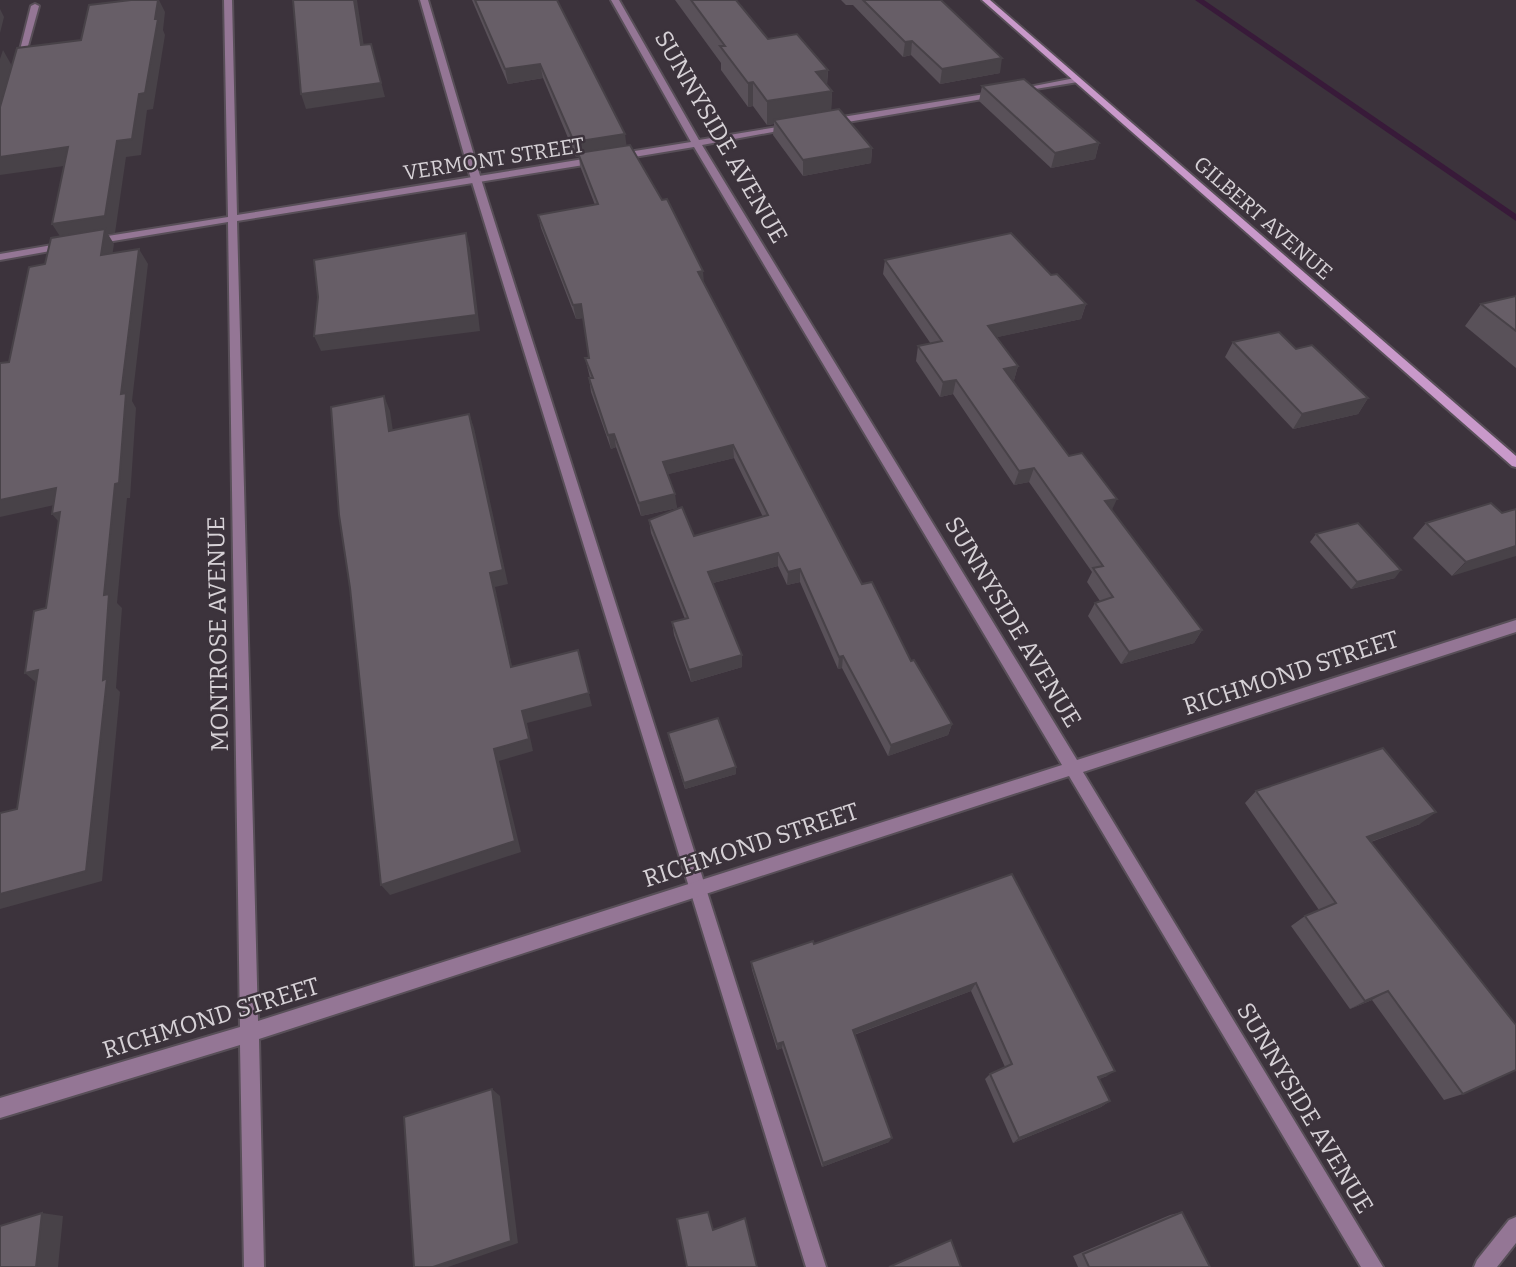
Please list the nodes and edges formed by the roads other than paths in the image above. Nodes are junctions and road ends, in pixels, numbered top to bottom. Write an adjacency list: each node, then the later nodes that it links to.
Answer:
1 (228, 0): 12 (street, MONTROSE AVENUE)
2 (424, 0): 11 (street)
3 (615, 0): 10 (street, SUNNYSIDE AVENUE)
4 (986, 0): 7 (street, GILBERT AVENUE)
5 (35, 6): 6 (street)
6 (18, 71)
7 (1076, 80): 8 (street); 14 (street, GILBERT AVENUE)
8 (818, 124)
9 (805, 126): 10 (street, VERMONT STREET)
10 (697, 144): 11 (street, VERMONT STREET); 16 (street, SUNNYSIDE AVENUE)
11 (476, 179): 12 (street, VERMONT STREET); 17 (street)
12 (231, 219): 13 (street, VERMONT STREET); 18 (street, MONTROSE AVENUE)
13 (0, 257)
14 (1516, 463)
15 (1516, 626): 16 (street, RICHMOND STREET)
16 (1074, 768): 17 (street, RICHMOND STREET); 23 (street, SUNNYSIDE AVENUE)
17 (696, 888): 18 (street, RICHMOND STREET); 22 (street)
18 (250, 1033): 19 (street, RICHMOND STREET); 21 (street, MONTROSE AVENUE)
19 (0, 1108)
20 (1516, 1227): 24 (street)
21 (254, 1267)
22 (816, 1267)
23 (1373, 1267)
24 (1484, 1267)

